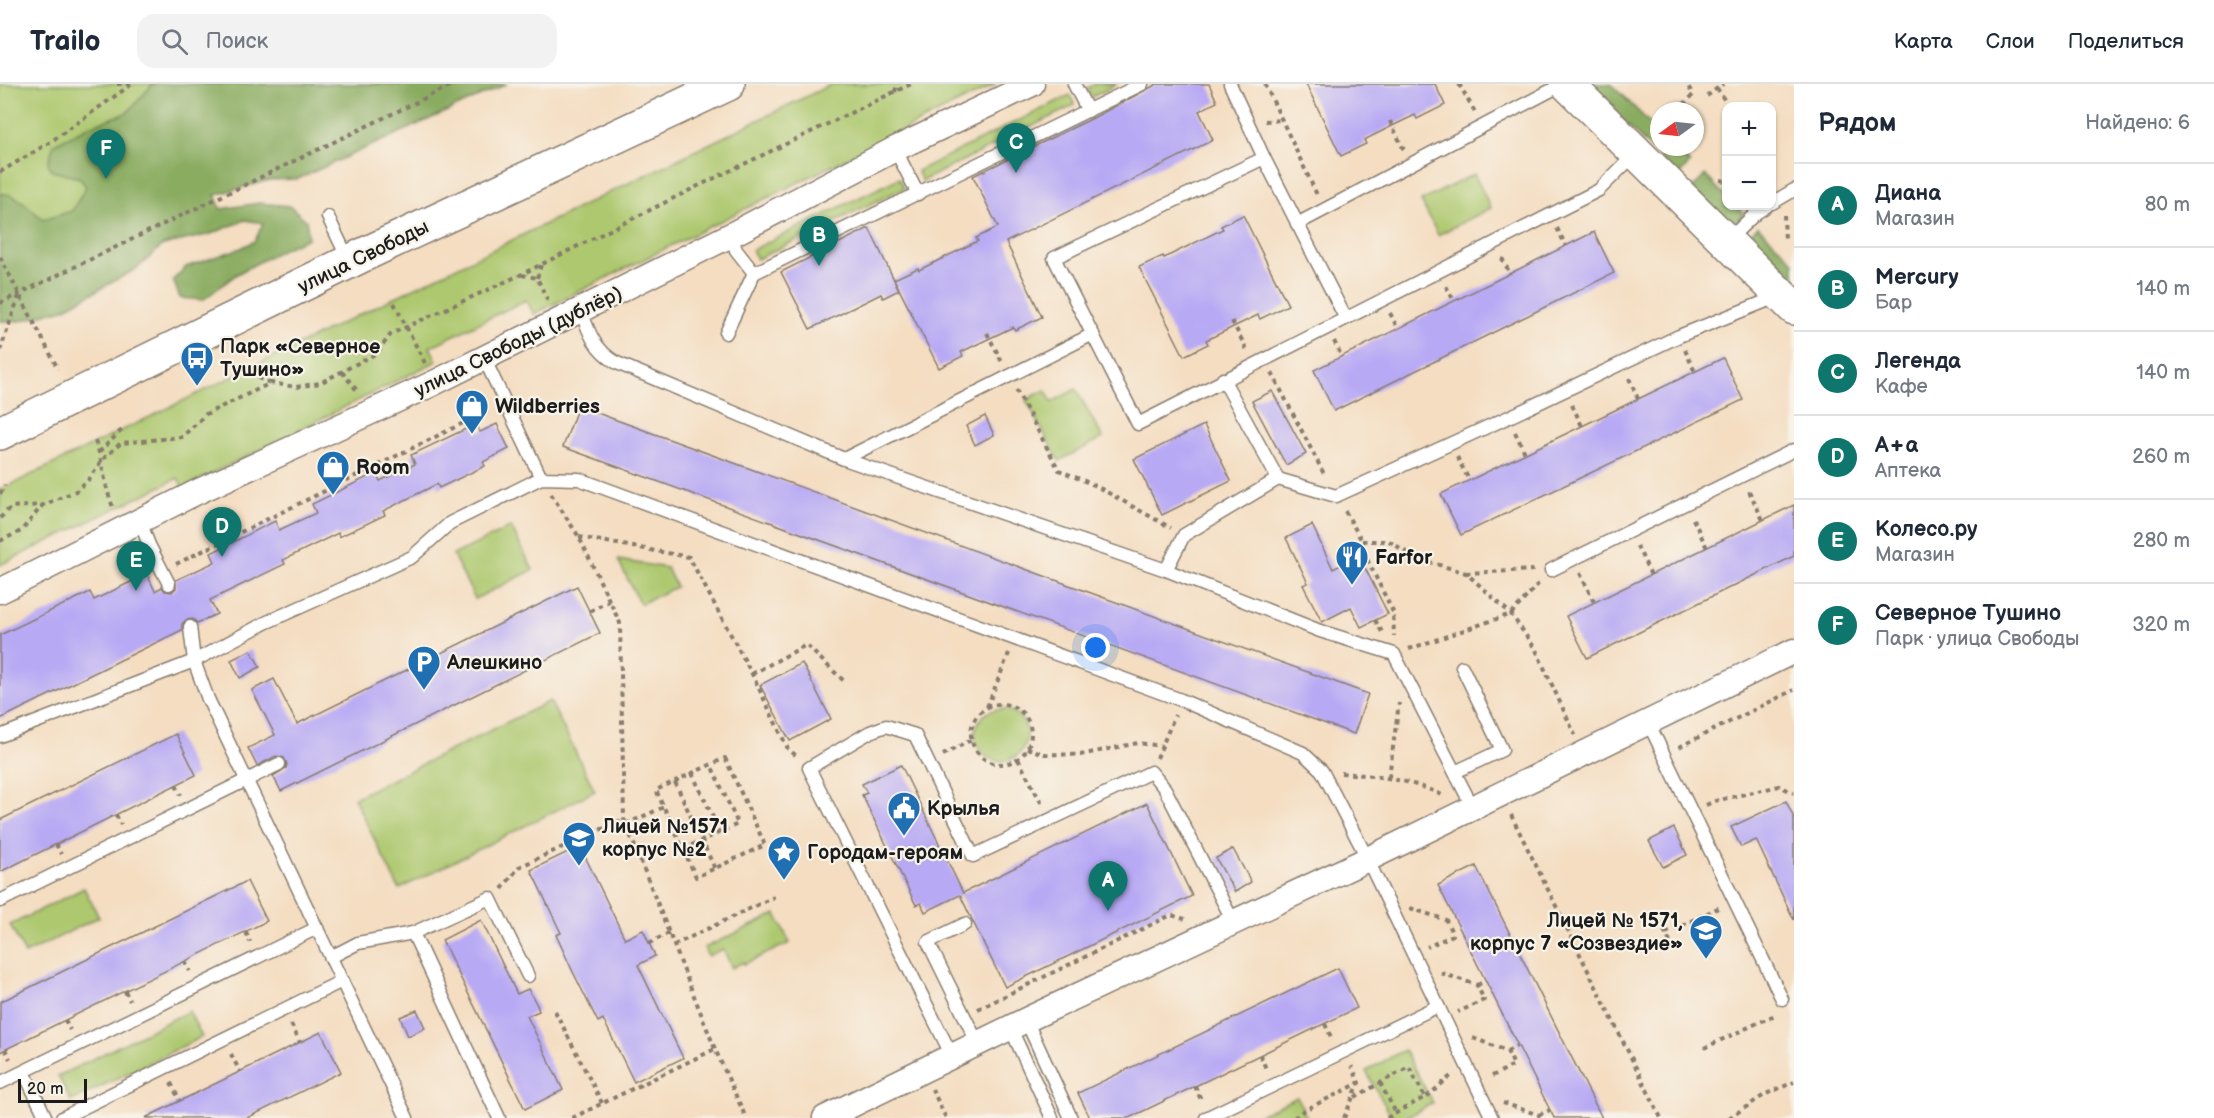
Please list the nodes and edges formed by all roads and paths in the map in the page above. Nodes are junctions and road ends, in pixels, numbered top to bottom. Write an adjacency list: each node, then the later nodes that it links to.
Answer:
1 (117, 84): 2 (path)
2 (132, 84): 28 (path)
3 (453, 84): 43 (path)
4 (897, 84): 17 (path)
5 (911, 84): 17 (path)
6 (1032, 84): 24 (street, улица Свободы (дублёр))
7 (1074, 84): 21 (lane)
8 (1142, 84): 21 (lane)
9 (1230, 84): 26 (lane)
10 (1265, 84): 32 (path)
11 (1458, 84): 23 (path)
12 (1565, 84): 23 (lane); 25 (main road)
13 (1688, 84): 19 (path)
14 (1722, 84): 16 (path)
15 (715, 87): 39 (main road, улица Свободы)
16 (1717, 88): 18 (path); 20 (path)
17 (894, 93): 40 (path)
18 (1707, 96)
19 (1686, 102)
20 (1726, 102)
21 (1088, 111): 30 (lane)
22 (1390, 121): 27 (path)
23 (1483, 126): 27 (lane)
24 (895, 149): 30 (lane); 36 (street, улица Свободы (дублёр))
25 (1636, 153): 37 (main road); 48 (lane)
26 (1264, 158): 35 (lane); 53 (lane)
27 (1411, 164): 32 (lane)
28 (0, 172)
29 (1794, 190): 31 (lane)
30 (918, 194): 41 (lane)
31 (1776, 200)
32 (1324, 210): 35 (lane)
33 (1761, 210): 37 (lane)
34 (328, 217): 39 (lane)
35 (1297, 224): 48 (lane)
36 (730, 235): 41 (lane); 47 (street, улица Свободы (дублёр))
37 (1727, 242): 44 (main road)
38 (0, 257): 43 (path)
39 (350, 262): 67 (main road, улица Свободы)
40 (542, 265): 42 (path); 50 (path)
41 (754, 273): 51 (lane)
42 (537, 278)
43 (20, 293): 45 (path); 56 (path); 59 (path)
44 (1787, 302): 69 (lane)
45 (0, 303)
46 (394, 303): 50 (path)
47 (581, 310): 57 (street, улица Свободы (дублёр)); 72 (lane)
48 (1345, 317): 58 (lane)
49 (1232, 321): 54 (path)
50 (407, 326): 63 (path); 64 (path)
51 (726, 333)
52 (987, 333): 55 (path)
53 (1092, 334): 61 (lane); 62 (lane)
54 (1240, 335)
55 (992, 343)
56 (0, 351)
57 (484, 358): 64 (street, улица Свободы (дублёр)); 65 (lane)
58 (1264, 358): 62 (lane); 80 (path)
59 (58, 369)
60 (241, 371): 63 (path)
61 (1009, 376): 72 (lane); 88 (path)
62 (1223, 379): 76 (lane)
63 (271, 383): 73 (path)
64 (434, 383): 86 (street, улица Свободы (дублёр))
65 (505, 403): 75 (lane); 96 (path)
66 (124, 427): 71 (path)
67 (0, 433)
68 (95, 441): 71 (path)
69 (1451, 444): 77 (path); 80 (lane)
70 (1794, 450): 74 (lane)
71 (99, 452): 73 (path)
72 (844, 459): 94 (lane)
73 (102, 460): 82 (path); 83 (path)
74 (1742, 476): 81 (lane); 85 (path)
75 (540, 478): 89 (path); 106 (lane); 109 (lane)
76 (1278, 479): 80 (lane); 88 (lane)
77 (1469, 480)
78 (5, 485): 79 (path)
79 (0, 494)
80 (1336, 496): 91 (path)
81 (1686, 504): 87 (lane); 92 (path)
82 (42, 505): 84 (path); 90 (path)
83 (114, 509)
84 (0, 518)
85 (1763, 520)
86 (140, 521): 96 (lane); 100 (street, улица Свободы (дублёр))
87 (1630, 531): 93 (lane); 98 (path)
88 (1184, 535): 94 (lane)
89 (579, 537): 101 (path); 111 (path)
90 (0, 541)
91 (1362, 541): 97 (path); 108 (path)
92 (1707, 548)
93 (1573, 559): 95 (lane); 102 (path)
94 (1166, 570): 108 (lane)
95 (1551, 570): 97 (path); 104 (path)
96 (162, 571): 99 (lane)
97 (1466, 573): 104 (path)
98 (1651, 575)
99 (169, 584)
100 (0, 591)
101 (609, 601): 103 (path); 142 (path)
102 (1594, 602)
103 (590, 611)
104 (1511, 615): 108 (path); 120 (path)
105 (190, 627): 109 (lane)
106 (1015, 639): 115 (lane); 116 (path)
107 (1794, 651): 117 (street)
108 (1394, 654): 131 (lane)
109 (194, 661): 118 (lane); 134 (lane)
110 (1462, 667): 131 (lane)
111 (752, 674): 112 (path); 128 (path)
112 (845, 682)
113 (1794, 690): 123 (path)
114 (1398, 696): 133 (path)
115 (1181, 700): 121 (path); 129 (lane)
116 (986, 708): 119 (path); 122 (path)
117 (1647, 722): 123 (lane); 137 (street)
118 (0, 736)
119 (971, 740): 124 (path); 125 (path)
120 (1579, 742)
121 (1162, 746): 122 (path); 130 (path)
122 (1027, 748): 124 (path)
123 (1664, 755): 141 (lane)
124 (1018, 759): 143 (path)
125 (928, 763): 128 (lane); 143 (lane)
126 (279, 764): 134 (lane)
127 (711, 765): 132 (path); 145 (path); 149 (path)
128 (809, 768): 184 (lane)
129 (1322, 771): 133 (path); 148 (lane)
130 (1151, 772): 143 (lane); 158 (lane)
131 (1455, 772): 140 (lane)
132 (693, 774): 135 (path); 145 (path)
133 (1389, 777): 138 (path)
134 (246, 780): 154 (lane); 160 (lane)
135 (675, 782): 139 (path); 146 (path)
136 (1794, 793): 141 (path)
137 (1500, 794): 140 (street); 214 (path)
138 (1445, 797)
139 (664, 807): 144 (path); 147 (path)
140 (1473, 808): 148 (street)
141 (1692, 812): 153 (lane)
142 (624, 819): 144 (path); 151 (path)
143 (1050, 820)
144 (626, 824): 162 (path)
145 (720, 832): 146 (path)
146 (702, 841): 147 (path); 149 (path)
147 (683, 849): 149 (path)
148 (1368, 859): 152 (lane); 158 (street)
149 (715, 869)
150 (774, 897): 165 (path)
151 (490, 898): 161 (lane); 169 (lane)
152 (1386, 900): 156 (path); 168 (lane)
153 (1734, 900): 163 (path); 173 (lane)
154 (0, 901)
155 (1454, 917): 156 (path)
156 (1446, 920): 168 (path)
157 (1660, 922): 163 (path)
158 (1234, 923): 176 (street)
159 (964, 924): 178 (lane)
160 (317, 928): 167 (lane); 186 (lane)
161 (413, 933): 167 (lane); 202 (lane)
162 (669, 933): 164 (path); 165 (path)
163 (1666, 933): 166 (path)
164 (649, 943)
165 (674, 945): 180 (path)
166 (1672, 946)
167 (331, 957): 170 (lane)
168 (1415, 960): 172 (path); 174 (lane)
169 (528, 976)
170 (342, 981): 200 (lane); 201 (lane)
171 (1486, 981): 172 (path)
172 (1477, 985): 177 (path)
173 (1782, 1005): 181 (path)
174 (1438, 1006): 177 (lane); 183 (lane)
175 (555, 1011): 195 (path)
176 (1018, 1024): 178 (street); 207 (lane); 208 (lane)
177 (1447, 1025): 182 (path); 185 (lane)
178 (978, 1044): 184 (street)
179 (1517, 1046): 182 (path)
180 (715, 1048): 195 (path); 204 (path)
181 (1704, 1048)
182 (1507, 1050): 192 (path)
183 (1346, 1051): 189 (path); 209 (lane)
184 (952, 1056): 205 (street)
185 (1465, 1063): 192 (lane); 194 (path)
186 (24, 1072): 188 (lane); 199 (lane)
187 (1794, 1082): 215 (path)
188 (0, 1083)
189 (1359, 1083): 193 (path); 210 (path)
190 (1380, 1083): 193 (path); 194 (path); 197 (path)
191 (931, 1086): 206 (path)
192 (1478, 1089): 198 (path); 213 (lane)
193 (1355, 1097): 211 (path)
194 (1425, 1097): 197 (path)
195 (602, 1103): 203 (path)
196 (1550, 1110): 198 (path)
197 (1396, 1113): 212 (path)
198 (1540, 1116)
199 (46, 1118)
200 (62, 1118)
201 (407, 1118)
202 (499, 1118)
203 (572, 1118)
204 (746, 1118)
205 (825, 1118)
206 (946, 1118)
207 (1052, 1118)
208 (1071, 1118)
209 (1206, 1118)
210 (1294, 1118)
211 (1344, 1118)
212 (1387, 1118)
213 (1492, 1118)
214 (1661, 1118)
215 (1729, 1118)

